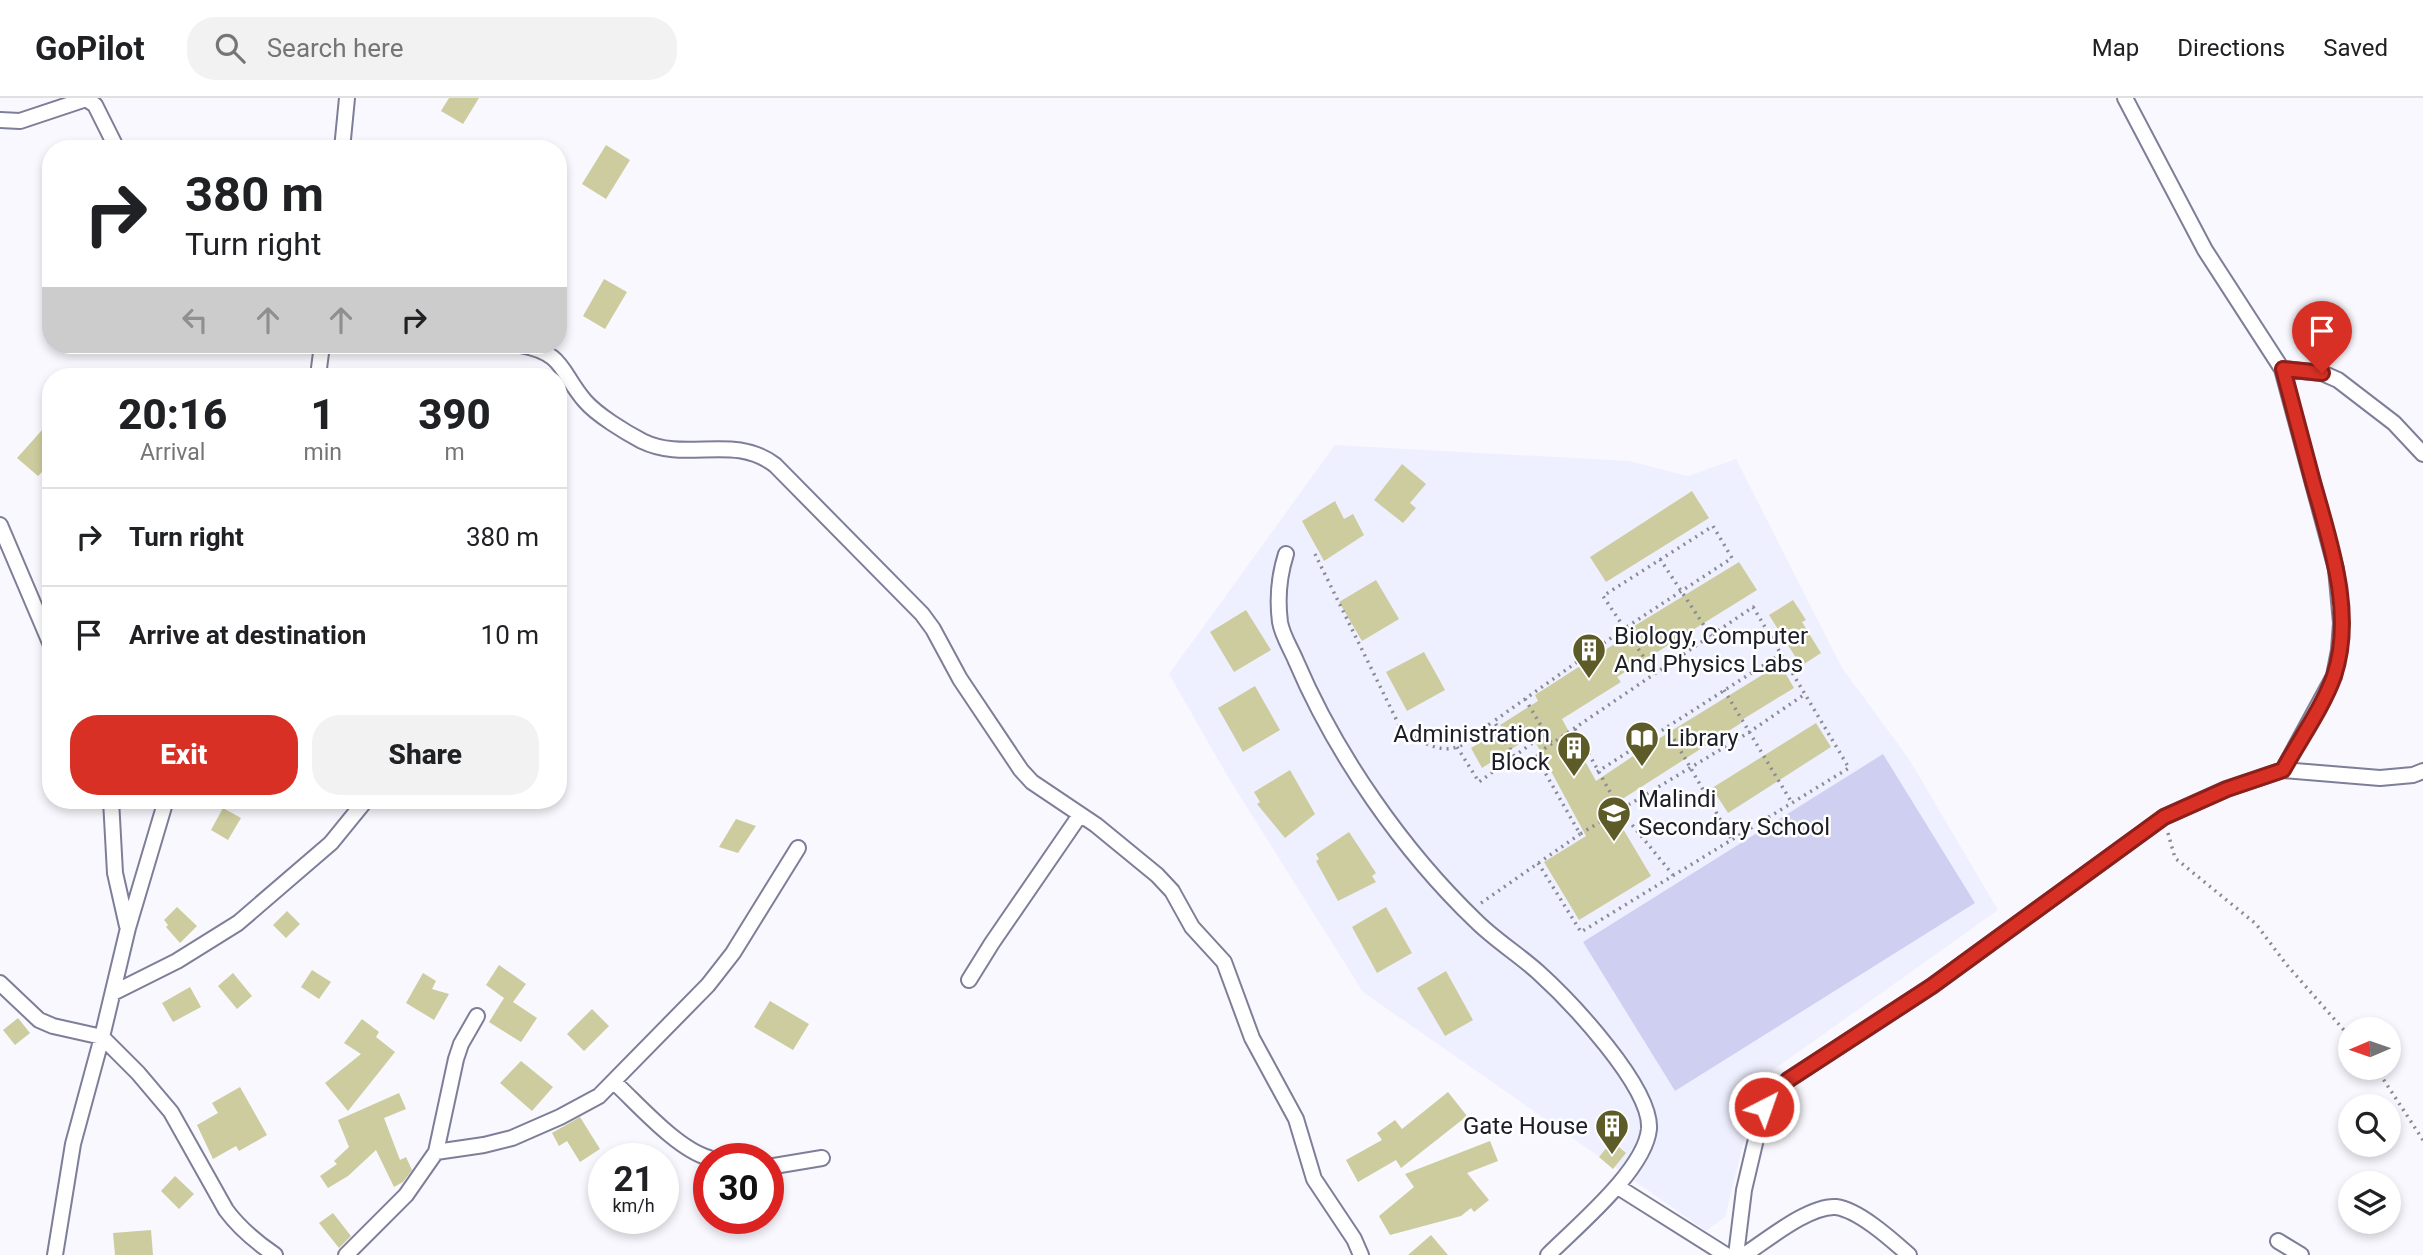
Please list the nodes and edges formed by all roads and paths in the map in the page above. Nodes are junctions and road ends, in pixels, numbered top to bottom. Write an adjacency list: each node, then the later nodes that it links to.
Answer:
1 (347, 98): 5 (street)
2 (2125, 98): 8 (street)
3 (0, 120): 4 (street)
4 (112, 140)
5 (343, 140)
6 (548, 354): 7 (street)
7 (564, 368)
8 (2283, 369): 10 (street); 33 (street)
9 (567, 373): 40 (street)
10 (2423, 453)
11 (0, 525): 16 (street)
12 (1286, 554): 47 (street)
13 (1315, 554): 30 (path)
14 (1660, 559): 15 (path); 15 (path); 17 (path)
15 (1681, 590): 17 (path); 18 (path)
16 (42, 624)
17 (1625, 628): 20 (path); 23 (path)
18 (1711, 636): 19 (path); 20 (path)
19 (1781, 654): 21 (path); 22 (path)
20 (1655, 674): 26 (path)
21 (1724, 690): 25 (path); 28 (path)
22 (1805, 694): 28 (path); 36 (path)
23 (1525, 699): 24 (path); 27 (path)
24 (1494, 721): 30 (path); 31 (path)
25 (1667, 727): 32 (path); 35 (path)
26 (1575, 729): 29 (path); 35 (path)
27 (1546, 733): 29 (path); 31 (path)
28 (1748, 733): 32 (path); 36 (path)
29 (1552, 744): 42 (path)
30 (1457, 747): 31 (path)
31 (1514, 757)
32 (1690, 767): 42 (path); 43 (path)
33 (2283, 770): 34 (street); 41 (street)
34 (2423, 771)
35 (1597, 772): 46 (path)
36 (1792, 803): 43 (path)
37 (111, 809): 48 (street)
38 (163, 809): 48 (street)
39 (358, 809): 51 (street)
40 (1080, 815): 49 (street); 67 (street)
41 (2164, 817): 53 (path); 70 (street)
42 (1580, 834): 45 (path)
43 (1732, 840): 46 (path)
44 (799, 848): 56 (street)
45 (1538, 863): 46 (path); 47 (path)
46 (1673, 875)
47 (1468, 912): 62 (street)
48 (128, 928): 51 (street)
49 (969, 980)
50 (0, 984): 54 (street)
51 (113, 993): 54 (street)
52 (477, 1016): 58 (street)
53 (2338, 1023)
54 (102, 1037): 64 (street); 65 (street)
55 (2384, 1080): 57 (path)
56 (614, 1082): 58 (street); 59 (street)
57 (2423, 1140)
58 (436, 1152): 66 (street)
59 (693, 1152)
60 (822, 1158): 61 (street)
61 (784, 1164)
62 (1618, 1187): 68 (street); 69 (street)
63 (2278, 1241): 73 (street)
64 (55, 1255)
65 (275, 1255)
66 (346, 1255)
67 (1361, 1255)
68 (1548, 1255)
69 (1726, 1255)
70 (1736, 1255)
71 (1744, 1255): 72 (street)
72 (1909, 1255)
73 (2301, 1255)

